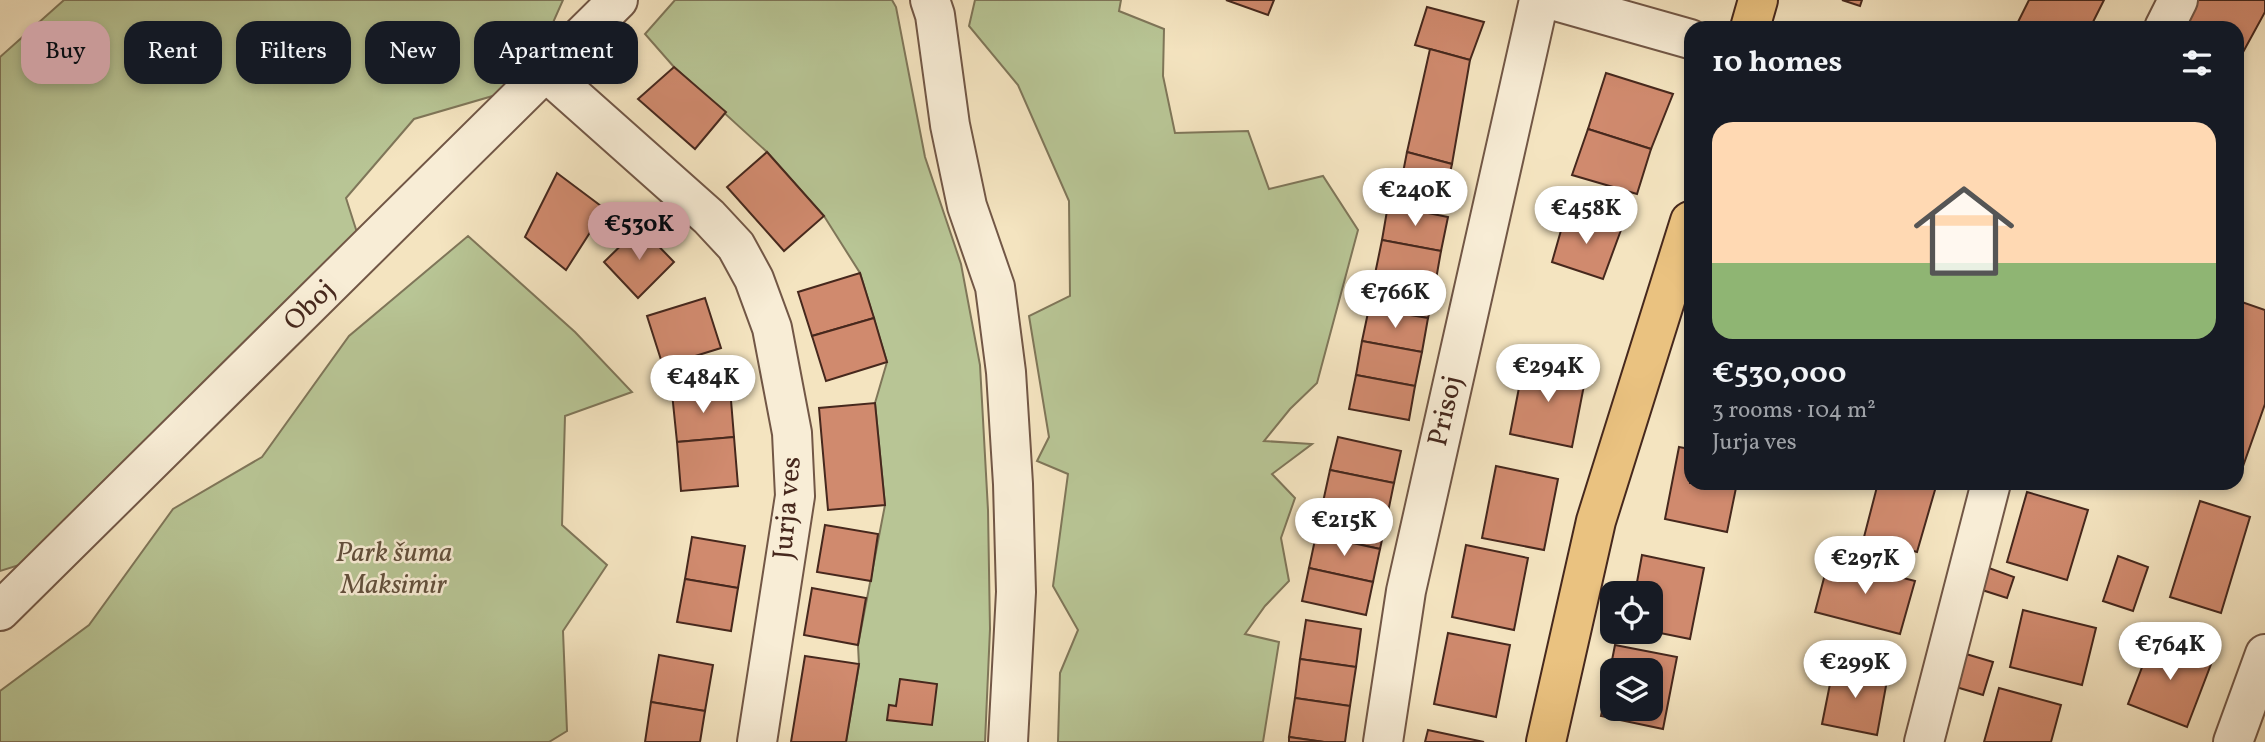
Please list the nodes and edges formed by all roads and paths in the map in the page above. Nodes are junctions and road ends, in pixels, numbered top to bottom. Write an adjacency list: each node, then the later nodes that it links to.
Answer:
1 (618, 0): 7 (street, Oboj)
2 (930, 0): 18 (street)
3 (1539, 0): 19 (street, Prisoj)
4 (1552, 0): 10 (street)
5 (1758, 0): 8 (main road)
6 (2178, 0): 9 (street)
7 (597, 21)
8 (1751, 21)
9 (2168, 21)
10 (1684, 37)
11 (535, 84): 15 (street, Oboj)
12 (560, 84): 17 (street, Jurja ves)
13 (1684, 240): 20 (main road)
14 (1989, 490): 21 (street)
15 (0, 611)
16 (2265, 654): 22 (street)
17 (757, 742)
18 (1008, 742)
19 (1383, 742)
20 (1546, 742)
21 (1924, 742)
22 (2233, 742)

